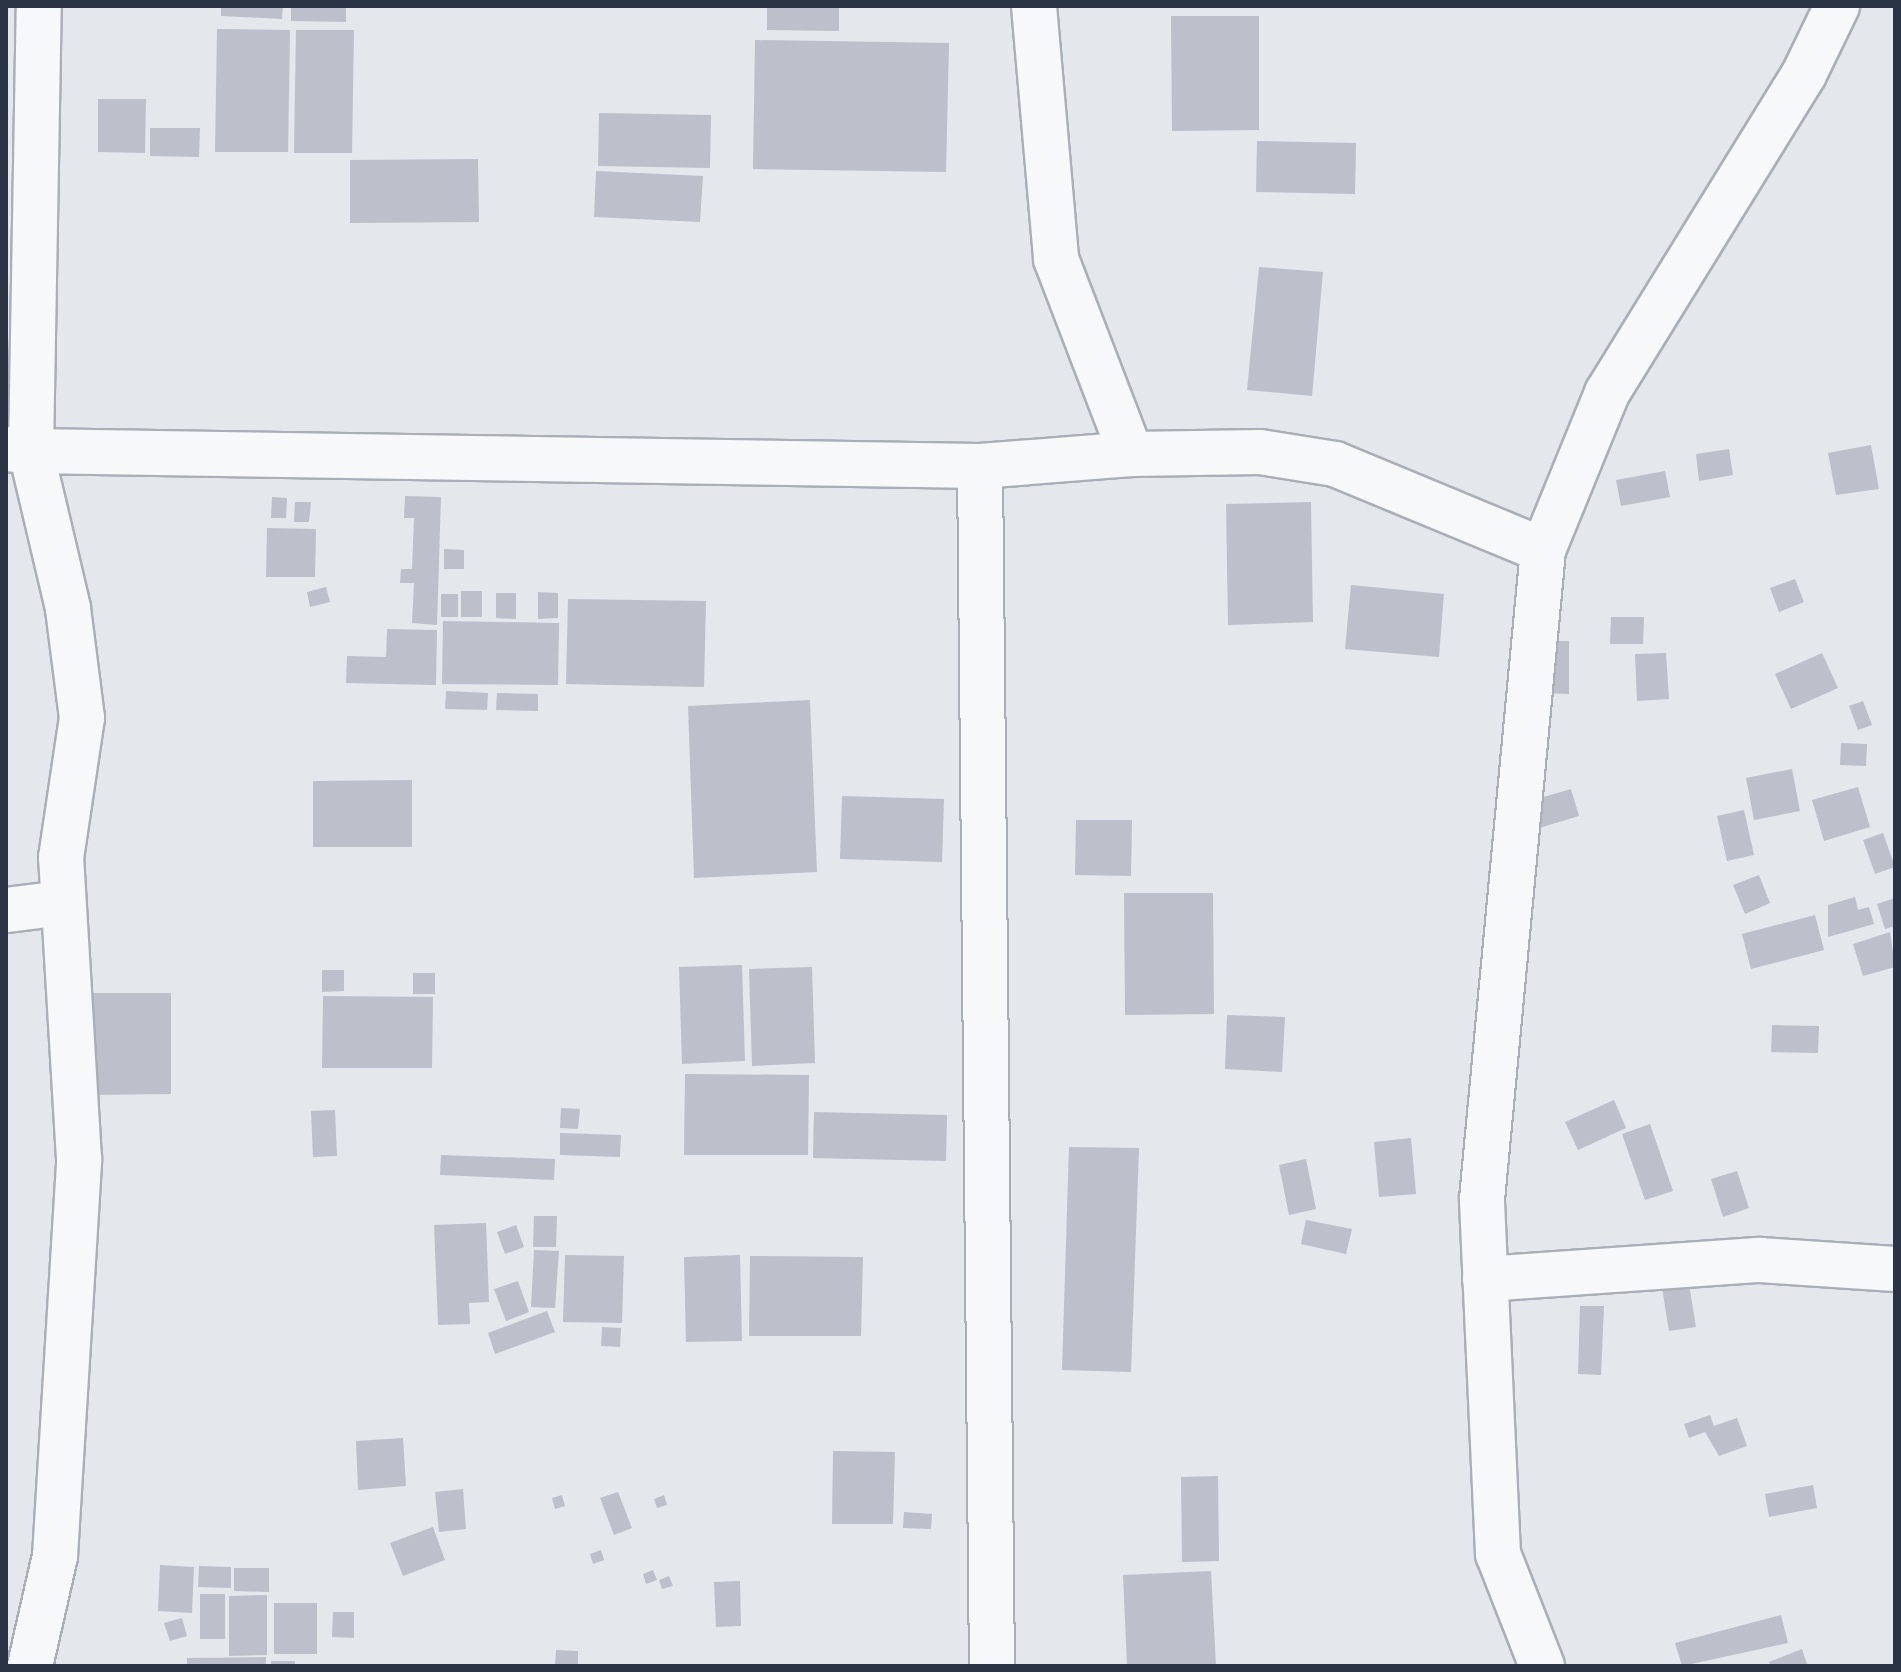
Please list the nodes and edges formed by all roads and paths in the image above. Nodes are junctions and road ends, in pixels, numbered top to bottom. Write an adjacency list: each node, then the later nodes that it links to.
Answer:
1 (39, 6): 4 (street)
2 (1034, 6): 5 (street)
3 (1837, 6): 7 (street)
4 (19, 450): 6 (street); 8 (street)
5 (1131, 454): 6 (street); 7 (street)
6 (980, 466): 13 (street)
7 (1543, 550): 11 (street)
8 (63, 903): 9 (street); 12 (street)
9 (6, 910)
10 (1895, 1269): 11 (street)
11 (1485, 1279): 14 (street)
12 (30, 1666)
13 (992, 1666)
14 (1542, 1666)

